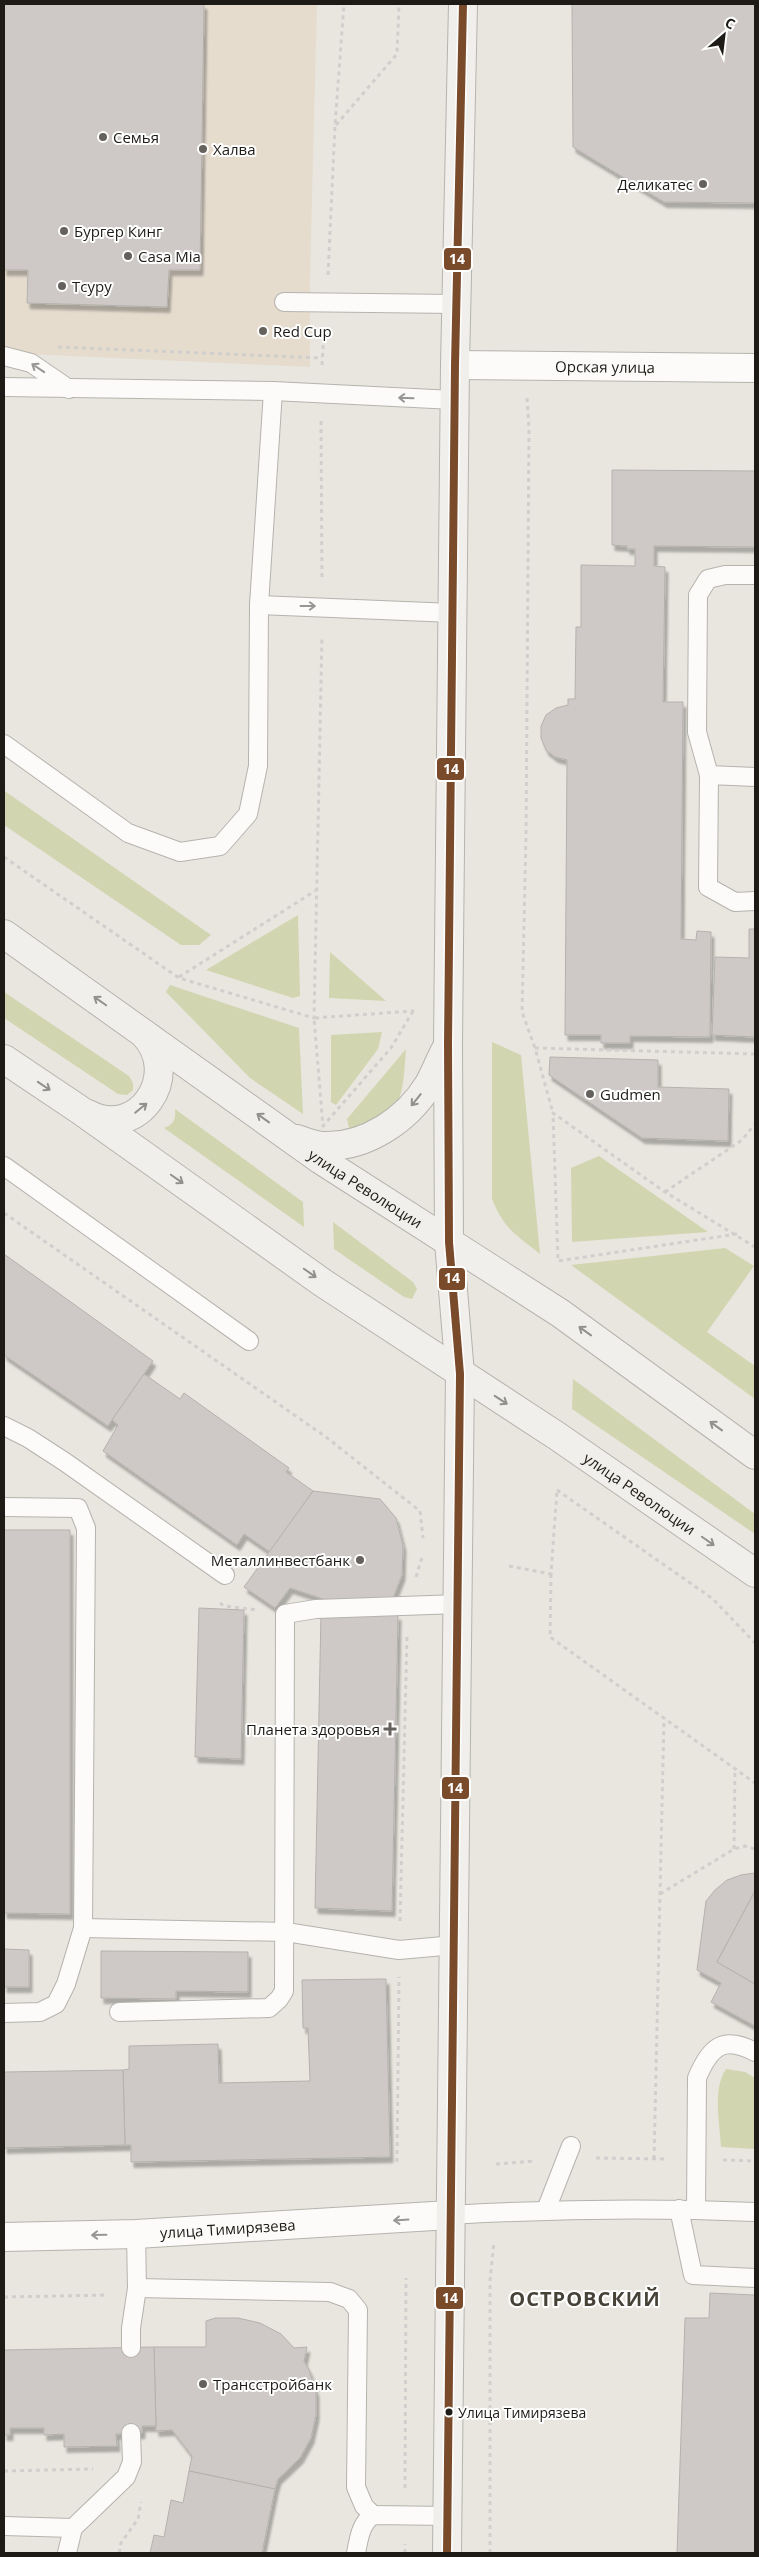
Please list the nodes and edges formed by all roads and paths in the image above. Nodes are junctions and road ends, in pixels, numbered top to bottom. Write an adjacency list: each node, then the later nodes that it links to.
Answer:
1 (344, 4): 4 (path)
2 (399, 4): 4 (path)
3 (463, 4): 7 (main road)
4 (335, 125): 5 (path)
5 (326, 301): 6 (lane); 7 (lane); 10 (path)
6 (284, 302)
7 (456, 304): 11 (main road)
8 (53, 346): 10 (path)
9 (4, 356): 15 (lane, one-way to 9)
10 (322, 358): 17 (path)
11 (455, 365): 12 (street, Орская улица); 18 (main road)
12 (524, 366): 13 (street, Орская улица); 34 (path)
13 (755, 368)
14 (4, 386): 15 (lane)
15 (69, 389): 16 (lane)
16 (273, 392): 17 (lane); 20 (lane)
17 (321, 394): 18 (lane, one-way to 17); 21 (path)
18 (454, 400): 22 (main road)
19 (755, 576): 24 (lane)
20 (259, 605): 21 (lane, one-way to 21); 23 (lane)
21 (322, 606): 22 (lane); 27 (path)
22 (453, 613): 33 (main road)
23 (4, 744)
24 (709, 775): 25 (lane); 28 (lane)
25 (755, 776)
26 (4, 857): 30 (path)
27 (316, 891): 30 (path); 31 (path)
28 (755, 901)
29 (4, 934): 32 (main road, улица Революции, one-way to 29)
30 (178, 978): 31 (path)
31 (314, 1018): 31 (path)
32 (140, 1029): 37 (main road, one-way to 32); 40 (main road, улица Революции, one-way to 32)
33 (448, 1043): 40 (main road, one-way to 40); 45 (main road)
34 (536, 1048): 35 (path); 38 (path)
35 (755, 1054)
36 (4, 1059): 37 (main road, улица Революции, one-way to 37)
37 (80, 1110): 48 (main road, улица Революции, one-way to 48)
38 (553, 1113): 42 (path); 44 (path)
39 (755, 1124): 42 (path)
40 (290, 1137): 45 (main road, улица Революции)
41 (4, 1166): 47 (lane)
42 (665, 1192): 44 (path)
43 (4, 1213): 52 (path)
44 (737, 1234): 46 (path)
45 (449, 1242): 48 (main road); 50 (main road, улица Революции, one-way to 45)
46 (755, 1247)
47 (249, 1341)
48 (460, 1374): 55 (main road, улица Революции, one-way to 55); 58 (main road)
49 (4, 1426): 56 (lane)
50 (755, 1455)
51 (4, 1507): 67 (lane)
52 (423, 1543)
53 (424, 1551): 59 (path)
54 (509, 1566): 57 (path)
55 (755, 1573)
56 (225, 1574)
57 (551, 1574): 60 (path); 61 (path)
58 (459, 1604): 59 (lane); 69 (main road)
59 (408, 1605): 68 (lane); 70 (path)
60 (755, 1643)
61 (664, 1718): 62 (path); 66 (path)
62 (735, 1768): 63 (path); 64 (path)
63 (755, 1783)
64 (734, 1849): 65 (path); 66 (path)
65 (755, 1849)
66 (660, 1894): 75 (path)
67 (83, 1928): 68 (lane); 72 (lane)
68 (286, 1932): 70 (lane); 71 (lane)
69 (454, 1945): 70 (lane); 84 (main road)
70 (399, 1950): 78 (path)
71 (119, 2012)
72 (4, 2013)
73 (755, 2052): 76 (lane)
74 (568, 2152): 75 (path); 79 (path); 81 (lane)
75 (654, 2159): 76 (path)
76 (696, 2160): 77 (path); 80 (lane)
77 (755, 2161)
78 (397, 2162)
79 (496, 2164)
80 (687, 2209): 81 (lane); 83 (lane); 88 (lane)
81 (546, 2210): 82 (lane)
82 (497, 2212): 84 (lane); 101 (path)
83 (755, 2212)
84 (450, 2215): 85 (street, улица Тимирязева, one-way to 85); 94 (main road)
85 (136, 2234): 86 (street, улица Тимирязева, one-way to 86); 89 (lane)
86 (4, 2237)
87 (406, 2278): 93 (path)
88 (755, 2278)
89 (137, 2288): 90 (lane); 92 (lane)
90 (131, 2348)
91 (131, 2433): 96 (lane)
92 (373, 2515): 93 (lane); 98 (lane)
93 (405, 2515): 94 (lane); 99 (path)
94 (448, 2516): 100 (main road)
95 (4, 2526): 96 (lane)
96 (73, 2528): 97 (lane)
97 (67, 2553)
98 (356, 2553)
99 (405, 2553)
100 (448, 2553)
101 (490, 2553)

